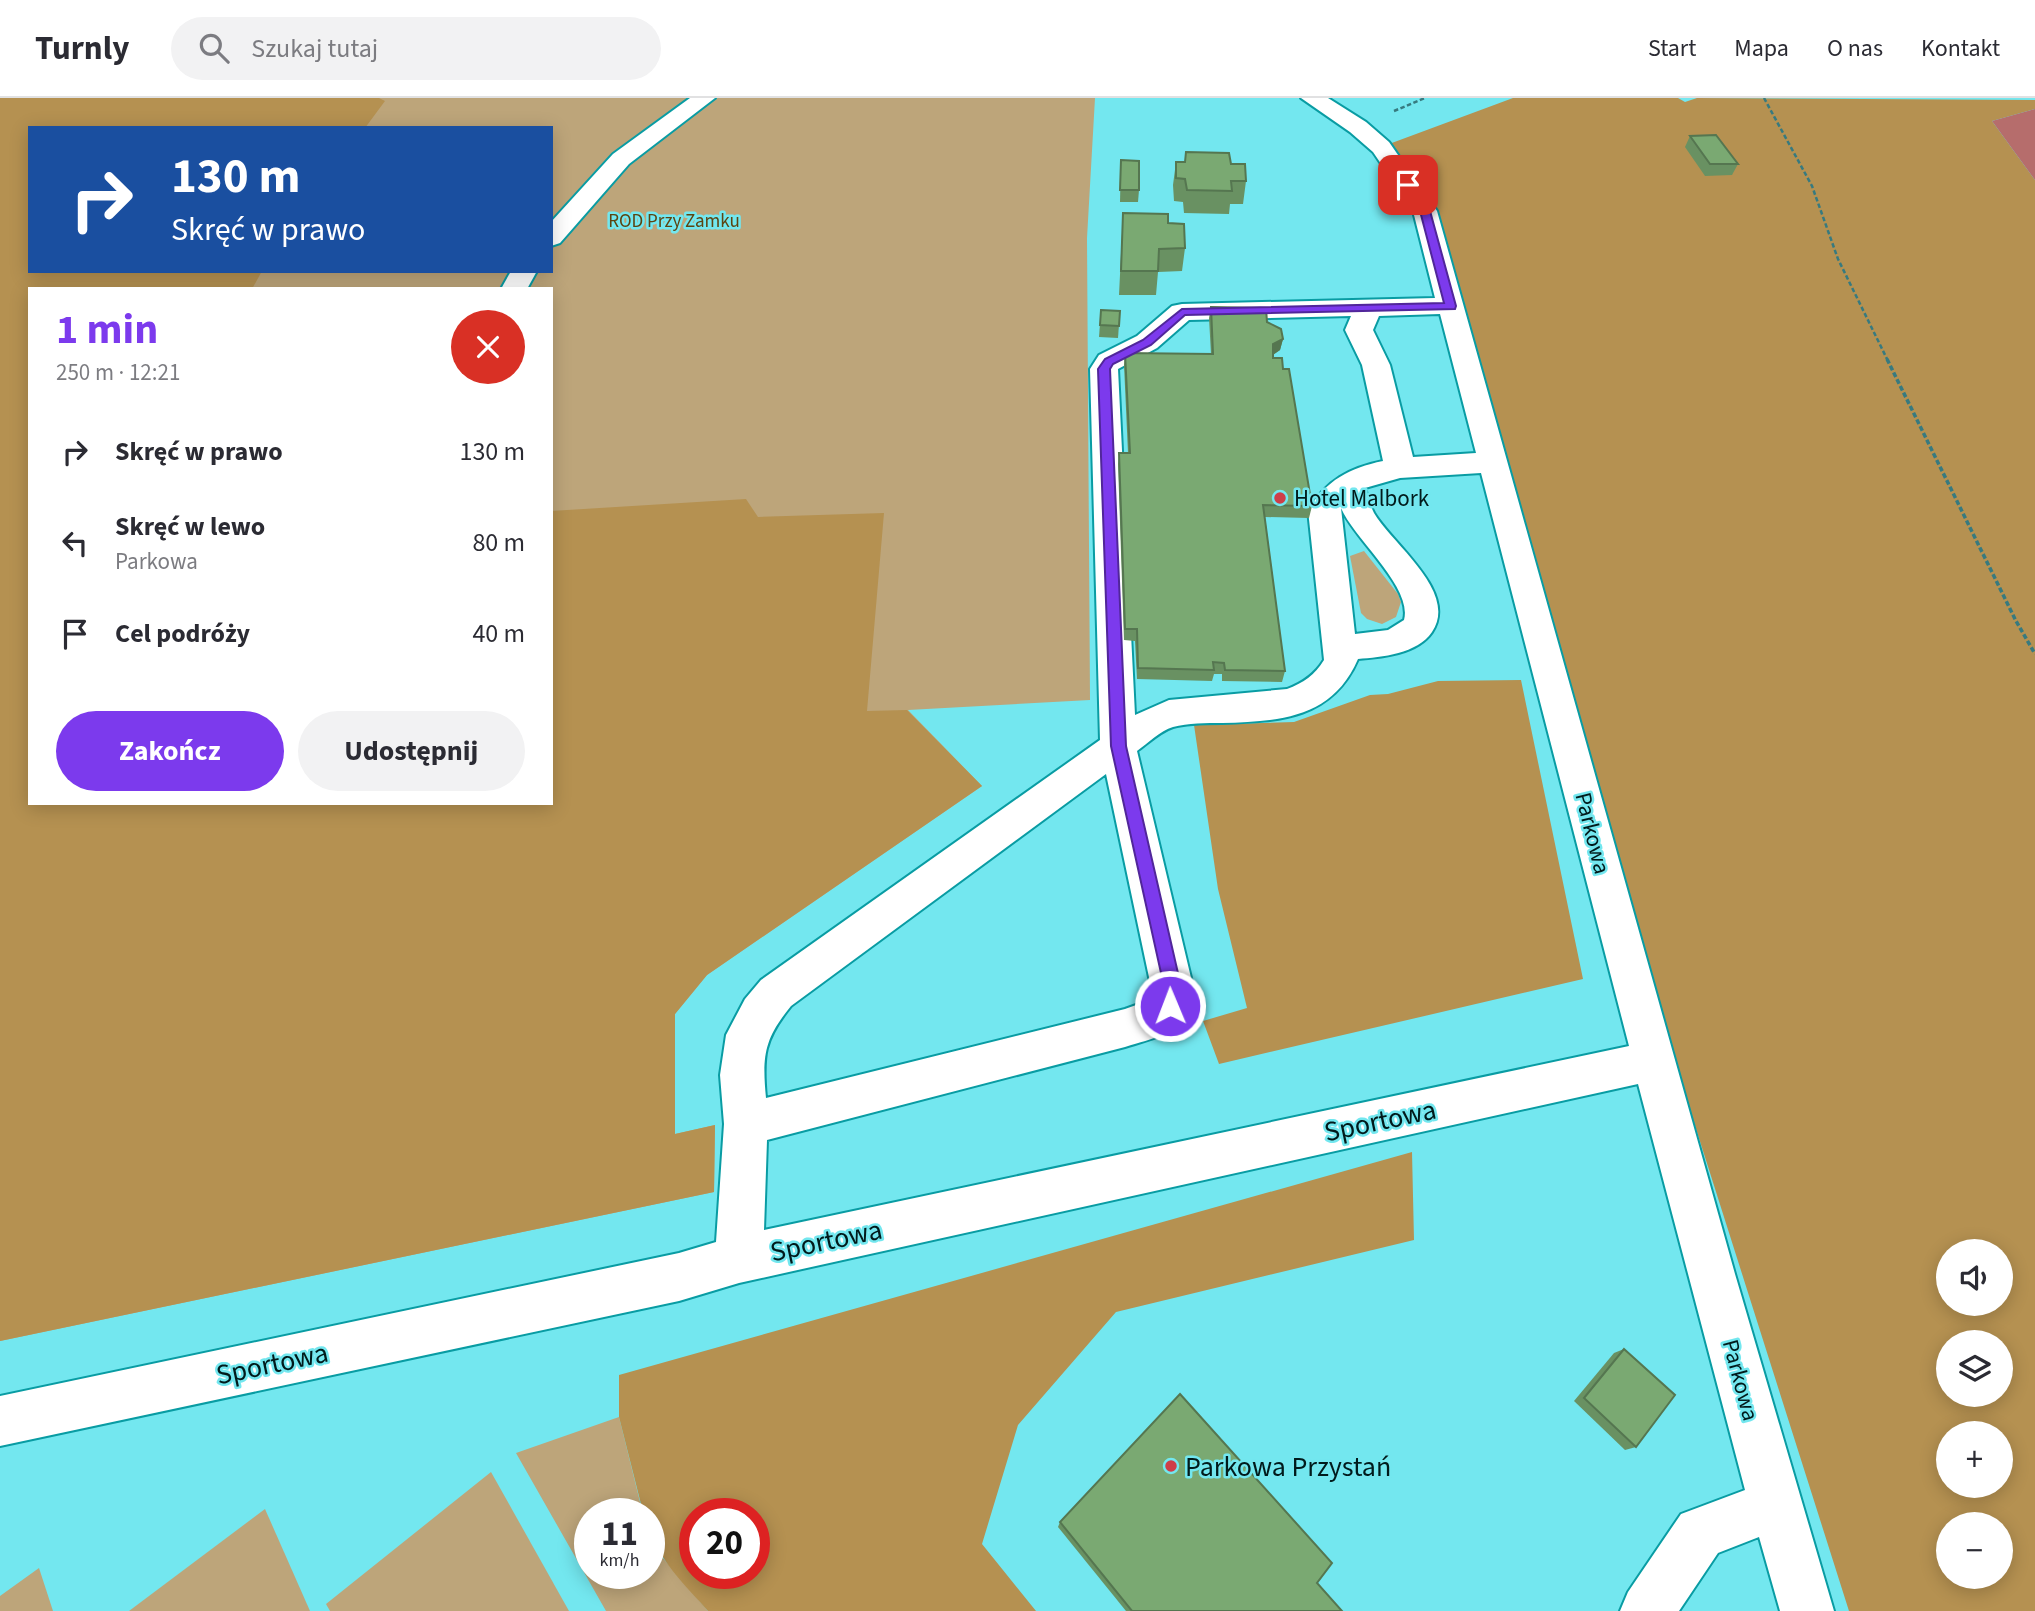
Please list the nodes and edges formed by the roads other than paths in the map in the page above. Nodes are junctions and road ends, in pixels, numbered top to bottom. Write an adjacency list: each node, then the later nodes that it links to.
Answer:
1 (704, 98): 3 (street)
2 (1312, 98): 4 (street, Parkowa)
3 (553, 236)
4 (1451, 306): 5 (street); 6 (street, Parkowa)
5 (1371, 308): 7 (street); 10 (street)
6 (1492, 462): 7 (street); 11 (street, Parkowa)
7 (1401, 468): 8 (street)
8 (1348, 483): 9 (street); 9 (street)
9 (1340, 647): 10 (street)
10 (1118, 746): 12 (street); 12 (street)
11 (1652, 1061): 13 (street, Sportowa); 15 (street, Parkowa)
12 (746, 1124): 13 (street)
13 (739, 1259): 14 (street, Sportowa)
14 (0, 1421)
15 (1775, 1505): 16 (street); 17 (street, Parkowa)
16 (1647, 1611)
17 (1807, 1611)

